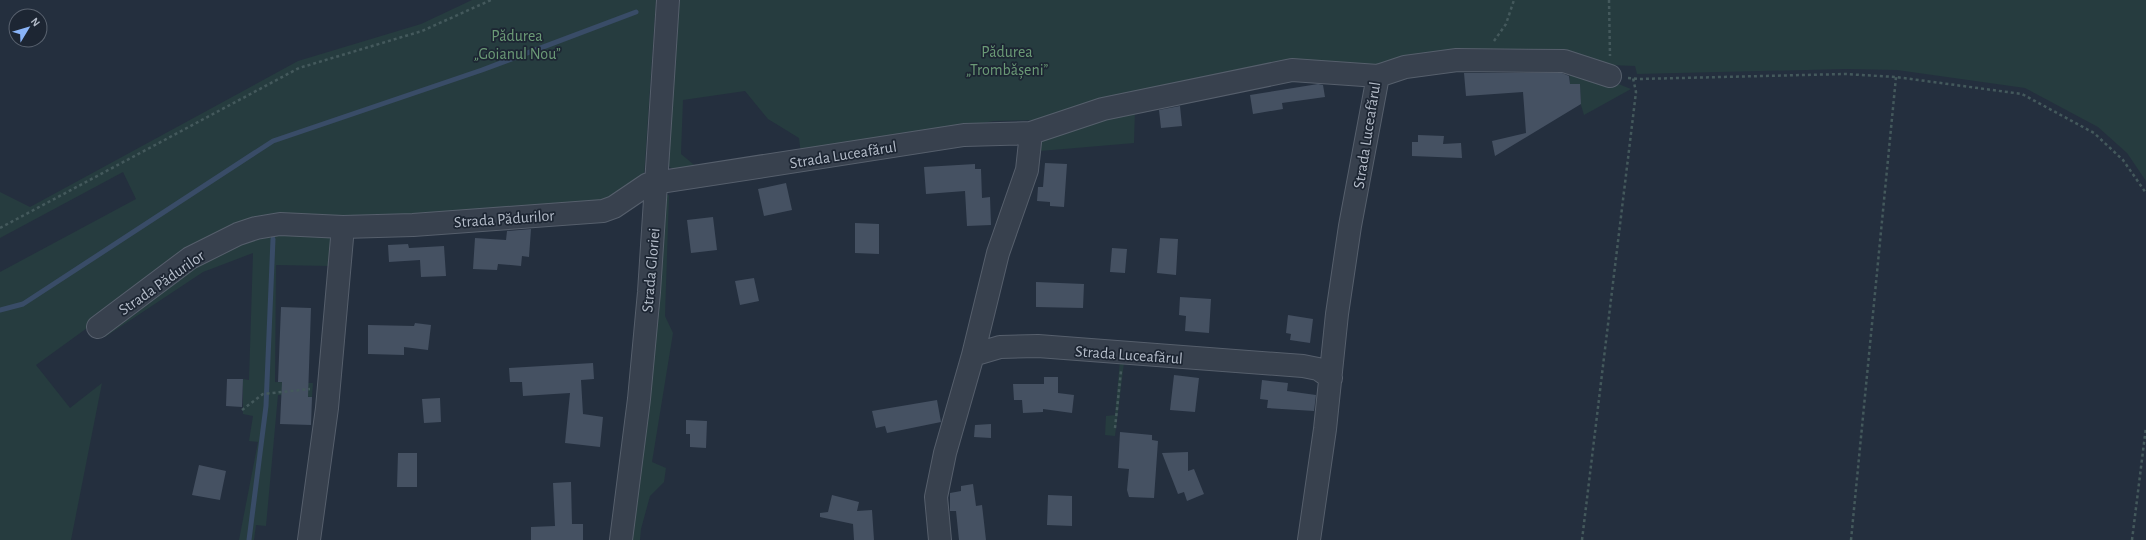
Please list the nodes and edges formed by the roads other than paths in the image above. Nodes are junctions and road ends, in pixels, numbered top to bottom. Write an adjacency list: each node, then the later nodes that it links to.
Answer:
1 (668, 0): 5 (street, Strada Gloriei)
2 (1378, 76): 3 (street); 4 (street, Strada Luceafărul); 9 (street, Strada Luceafărul)
3 (1610, 76)
4 (1030, 133): 5 (street, Strada Luceafărul); 8 (street)
5 (657, 182): 6 (street, Strada Pădurilor); 11 (street, Strada Gloriei)
6 (343, 227): 7 (street, Strada Pădurilor); 10 (street)
7 (98, 327)
8 (973, 355): 9 (street, Strada Luceafărul); 12 (street)
9 (1331, 378): 13 (street, Strada Luceafărul)
10 (309, 540)
11 (621, 540)
12 (940, 540)
13 (1309, 540)

